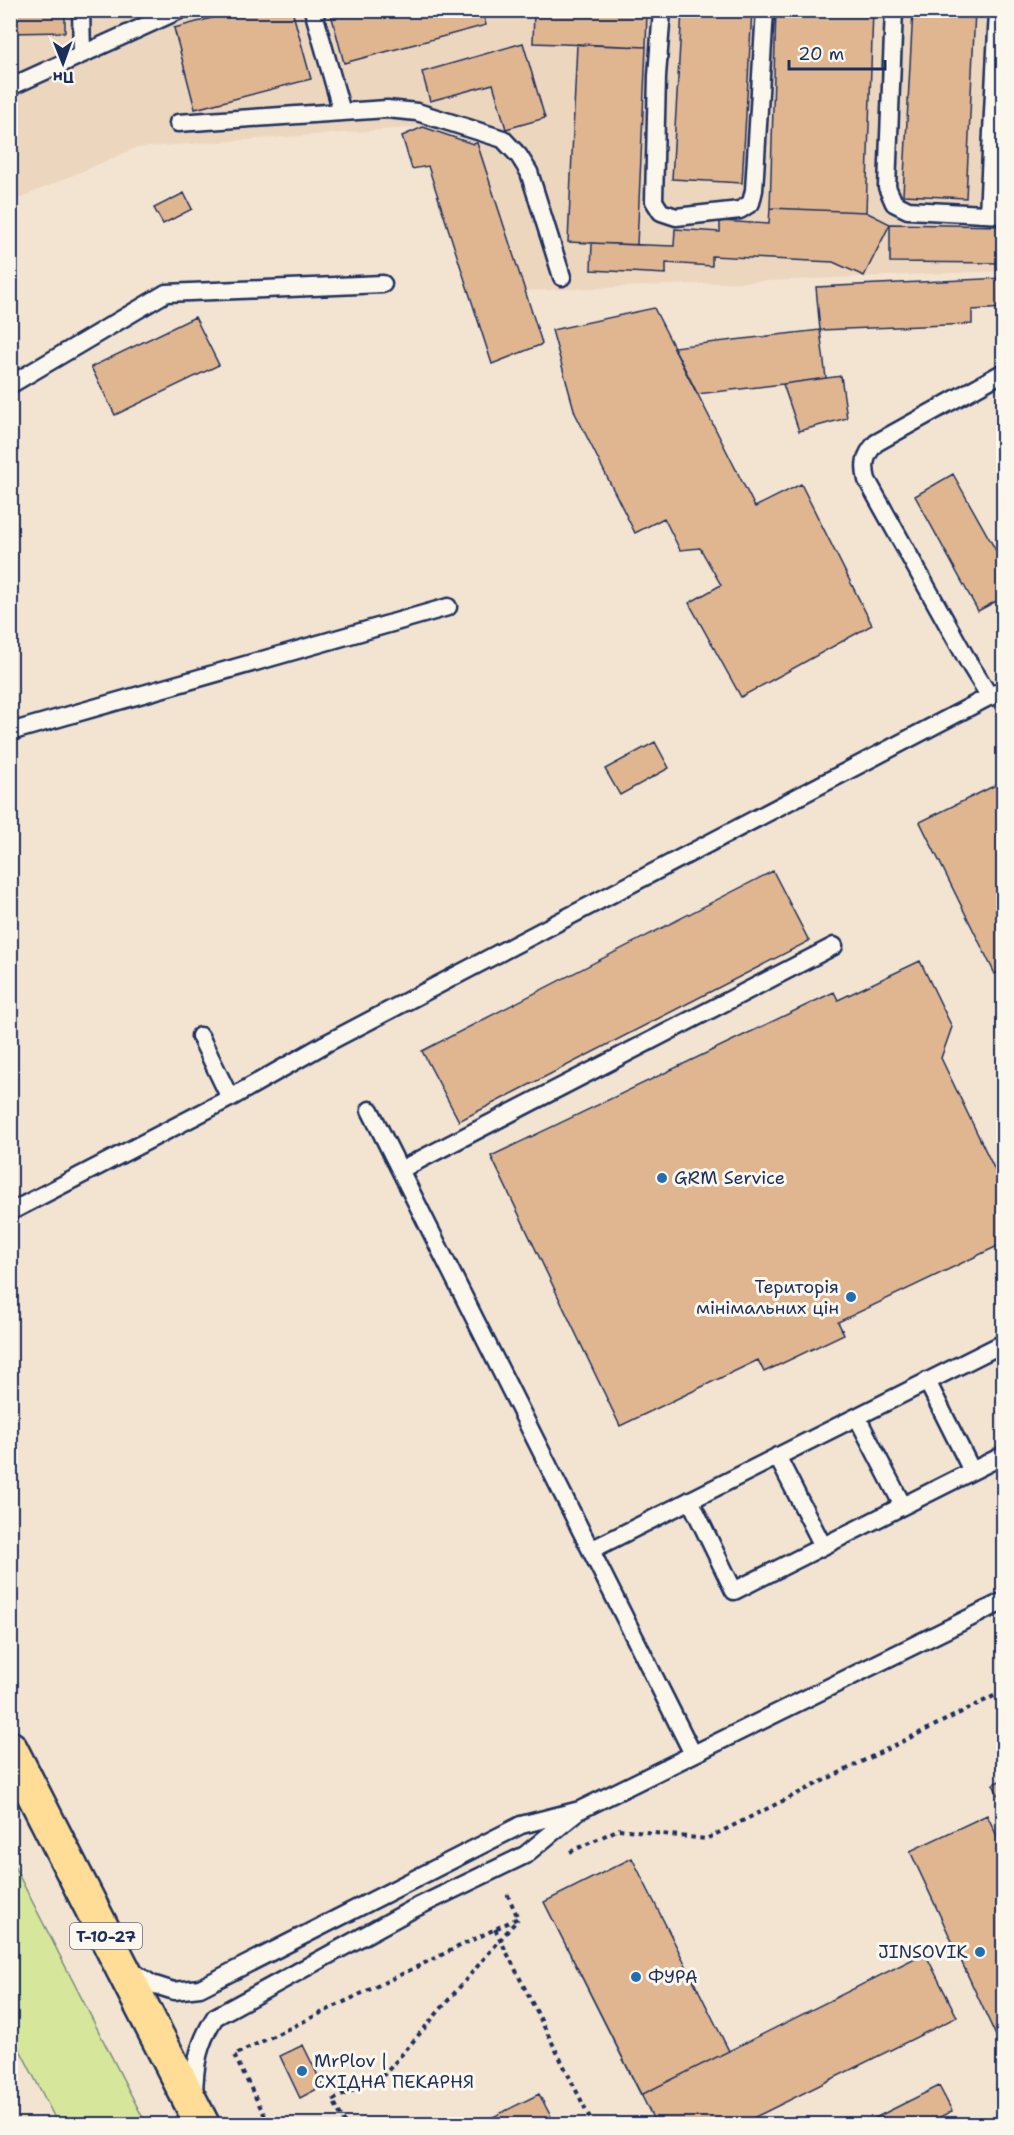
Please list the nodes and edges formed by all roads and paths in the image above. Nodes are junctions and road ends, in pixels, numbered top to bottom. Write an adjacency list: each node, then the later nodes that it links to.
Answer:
1 (81, 10): 8 (lane)
2 (180, 10): 8 (lane)
3 (313, 10): 10 (lane)
4 (662, 10): 5 (lane)
5 (765, 10)
6 (894, 10): 12 (lane)
7 (999, 10): 12 (lane)
8 (82, 54): 9 (lane)
9 (10, 87)
10 (342, 112): 11 (lane); 13 (lane)
11 (178, 123)
12 (996, 214)
13 (562, 277)
14 (383, 284): 16 (lane)
15 (1004, 372): 18 (lane)
16 (10, 386)
17 (448, 607): 19 (lane)
18 (997, 693): 22 (lane)
19 (10, 732)
20 (834, 946): 24 (lane)
21 (200, 1036): 22 (lane)
22 (230, 1098): 25 (lane)
23 (370, 1110): 24 (lane)
24 (400, 1170): 35 (lane)
25 (10, 1212)
26 (1001, 1351): 27 (lane)
27 (927, 1381): 28 (lane); 31 (lane)
28 (857, 1417): 30 (lane); 33 (lane)
29 (1004, 1455): 31 (lane)
30 (777, 1456): 32 (lane); 34 (lane)
31 (972, 1471): 33 (lane)
32 (690, 1500): 34 (lane); 35 (lane)
33 (903, 1506): 34 (lane)
34 (823, 1546)
35 (591, 1550): 39 (lane)
36 (1004, 1601): 39 (lane)
37 (1004, 1691): 41 (path)
38 (10, 1748): 46 (highway, Т-10-27)
39 (693, 1754): 40 (lane)
40 (580, 1810): 46 (lane); 47 (lane)
41 (566, 1854)
42 (503, 1884): 43 (path)
43 (518, 1918): 44 (path); 45 (path)
44 (495, 1929): 45 (path); 48 (path)
45 (501, 1940): 49 (path); 50 (path)
46 (119, 1963): 47 (highway, Т-10-27)
47 (198, 2116)
48 (269, 2124)
49 (345, 2124)
50 (593, 2124)

